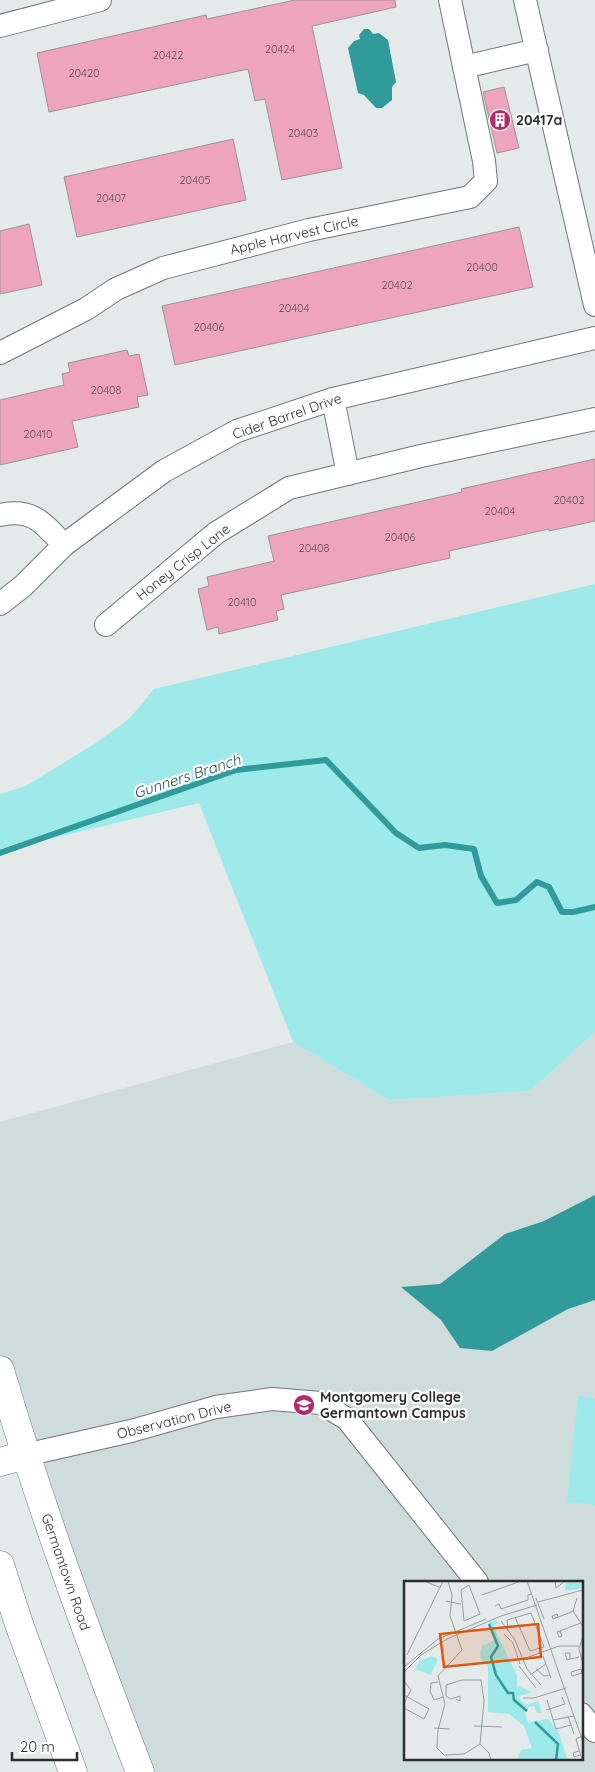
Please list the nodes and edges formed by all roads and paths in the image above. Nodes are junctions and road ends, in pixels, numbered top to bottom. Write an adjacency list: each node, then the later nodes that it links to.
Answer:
1 (100, 0): 4 (street)
2 (450, 0): 6 (street, Apple Harvest Circle)
3 (525, 0): 5 (street)
4 (0, 26)
5 (537, 50): 6 (street); 7 (street)
6 (464, 67): 9 (street, Apple Harvest Circle)
7 (595, 305)
8 (595, 338): 10 (street, Cider Barrel Drive)
9 (0, 353)
10 (333, 399): 12 (street); 14 (street, Cider Barrel Drive)
11 (595, 419): 12 (street, Honey Crisp Lane)
12 (348, 474): 16 (street, Honey Crisp Lane)
13 (0, 515): 14 (street)
14 (64, 545): 15 (street, Cider Barrel Drive)
15 (0, 604)
16 (106, 625)
17 (0, 1370): 18 (main road, Germantown Road)
18 (12, 1459): 20 (street, Observation Drive); 24 (main road, Germantown Road)
19 (0, 1565): 23 (main road)
20 (476, 1581)
21 (582, 1715): 22 (street)
22 (595, 1731)
23 (73, 1772)
24 (140, 1772)

